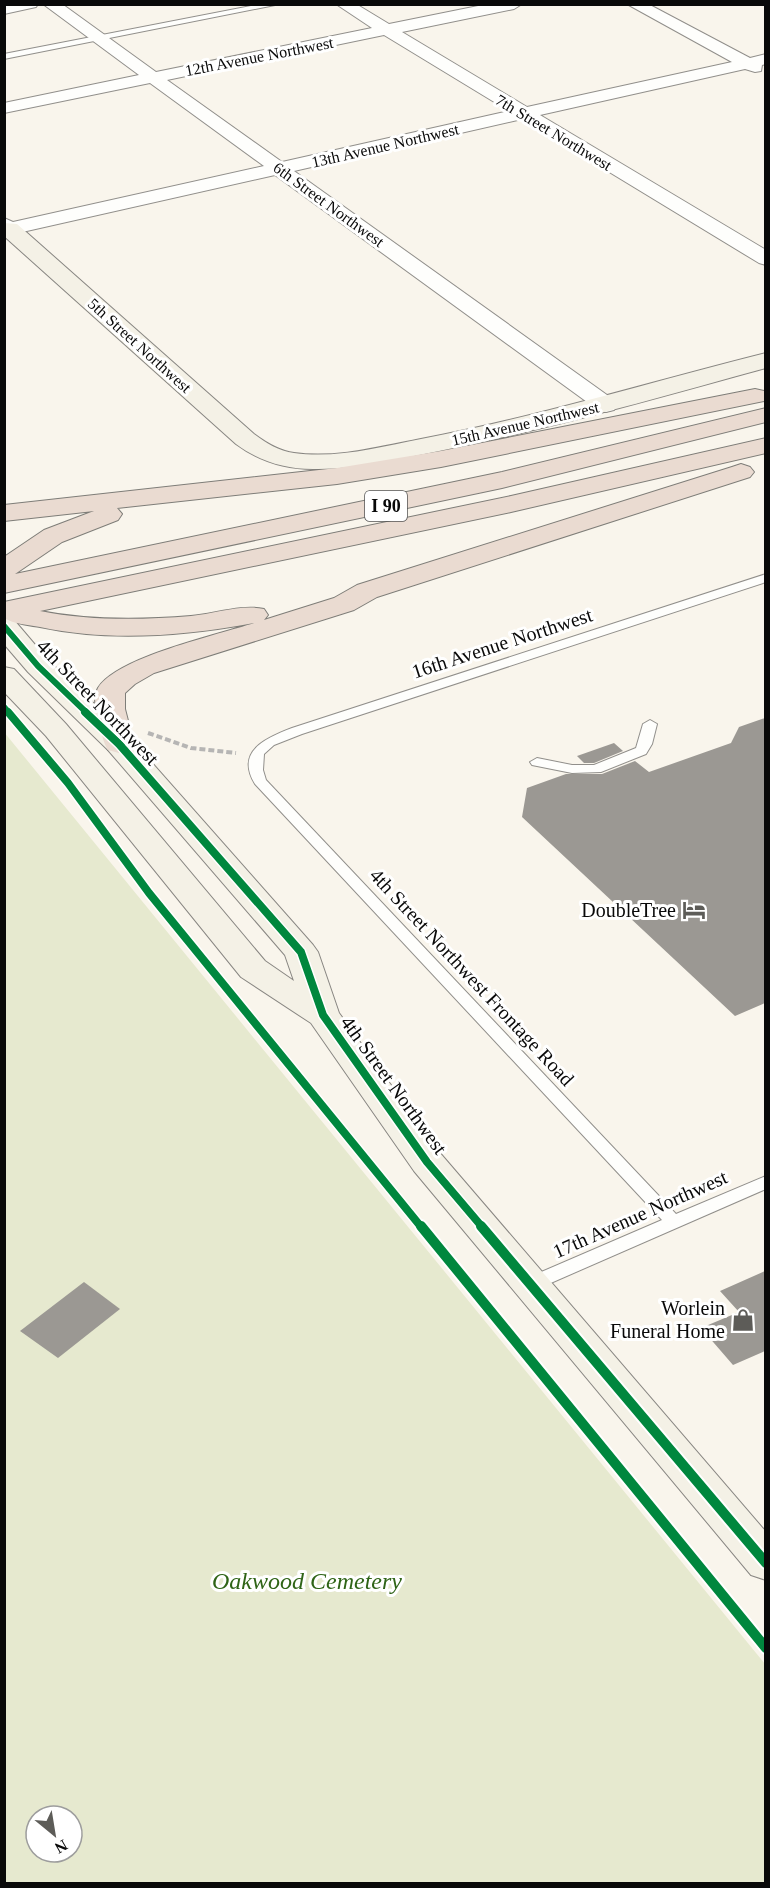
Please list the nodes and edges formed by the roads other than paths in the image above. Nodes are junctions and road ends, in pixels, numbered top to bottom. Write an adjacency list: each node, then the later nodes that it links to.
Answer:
1 (30, 4): 7 (street)
2 (51, 4): 9 (street, 6th Street Northwest)
3 (276, 4): 9 (lane)
4 (344, 4): 8 (street, 7th Street Northwest)
5 (514, 4): 8 (street, 12th Avenue Northwest)
6 (635, 4): 12 (street)
7 (4, 9)
8 (387, 31): 14 (street, 12th Avenue Northwest); 16 (street, 7th Street Northwest)
9 (98, 39): 10 (lane); 14 (street, 6th Street Northwest)
10 (4, 57)
11 (765, 59): 12 (street, 13th Avenue Northwest)
12 (747, 63): 13 (street); 16 (street, 13th Avenue Northwest)
13 (765, 73)
14 (152, 78): 15 (street, 12th Avenue Northwest); 17 (street, 6th Street Northwest)
15 (4, 108)
16 (524, 114): 17 (street, 13th Avenue Northwest); 19 (street, 7th Street Northwest)
17 (279, 169): 18 (street, 13th Avenue Northwest); 22 (street, 6th Street Northwest)
18 (6, 228): 25 (street, 5th Street Northwest)
19 (765, 260)
20 (765, 360): 22 (street, 15th Avenue Northwest)
21 (765, 394): 27 (highway)
22 (606, 405): 25 (street, 15th Avenue Northwest)
23 (765, 415): 31 (highway, I 90)
24 (765, 445): 33 (highway, I 90)
25 (280, 458)
26 (765, 464): 32 (highway)
27 (263, 484): 28 (highway); 29 (highway)
28 (4, 513)
29 (14, 562)
30 (765, 578): 37 (lane, 16th Avenue Northwest)
31 (4, 585)
32 (367, 591): 33 (highway); 36 (highway)
33 (7, 624): 36 (street, 4th Street Northwest)
34 (4, 675): 39 (street, 4th Street Northwest)
35 (650, 724): 38 (lane)
36 (119, 744): 39 (street, 4th Street Northwest)
37 (256, 754): 41 (lane, 4th Street Northwest Frontage Road)
38 (537, 762)
39 (323, 1015): 42 (street, 4th Street Northwest)
40 (765, 1182): 41 (lane, 17th Avenue Northwest)
41 (674, 1222): 42 (lane, 17th Avenue Northwest)
42 (531, 1284): 43 (street, 4th Street Northwest)
43 (765, 1563)

